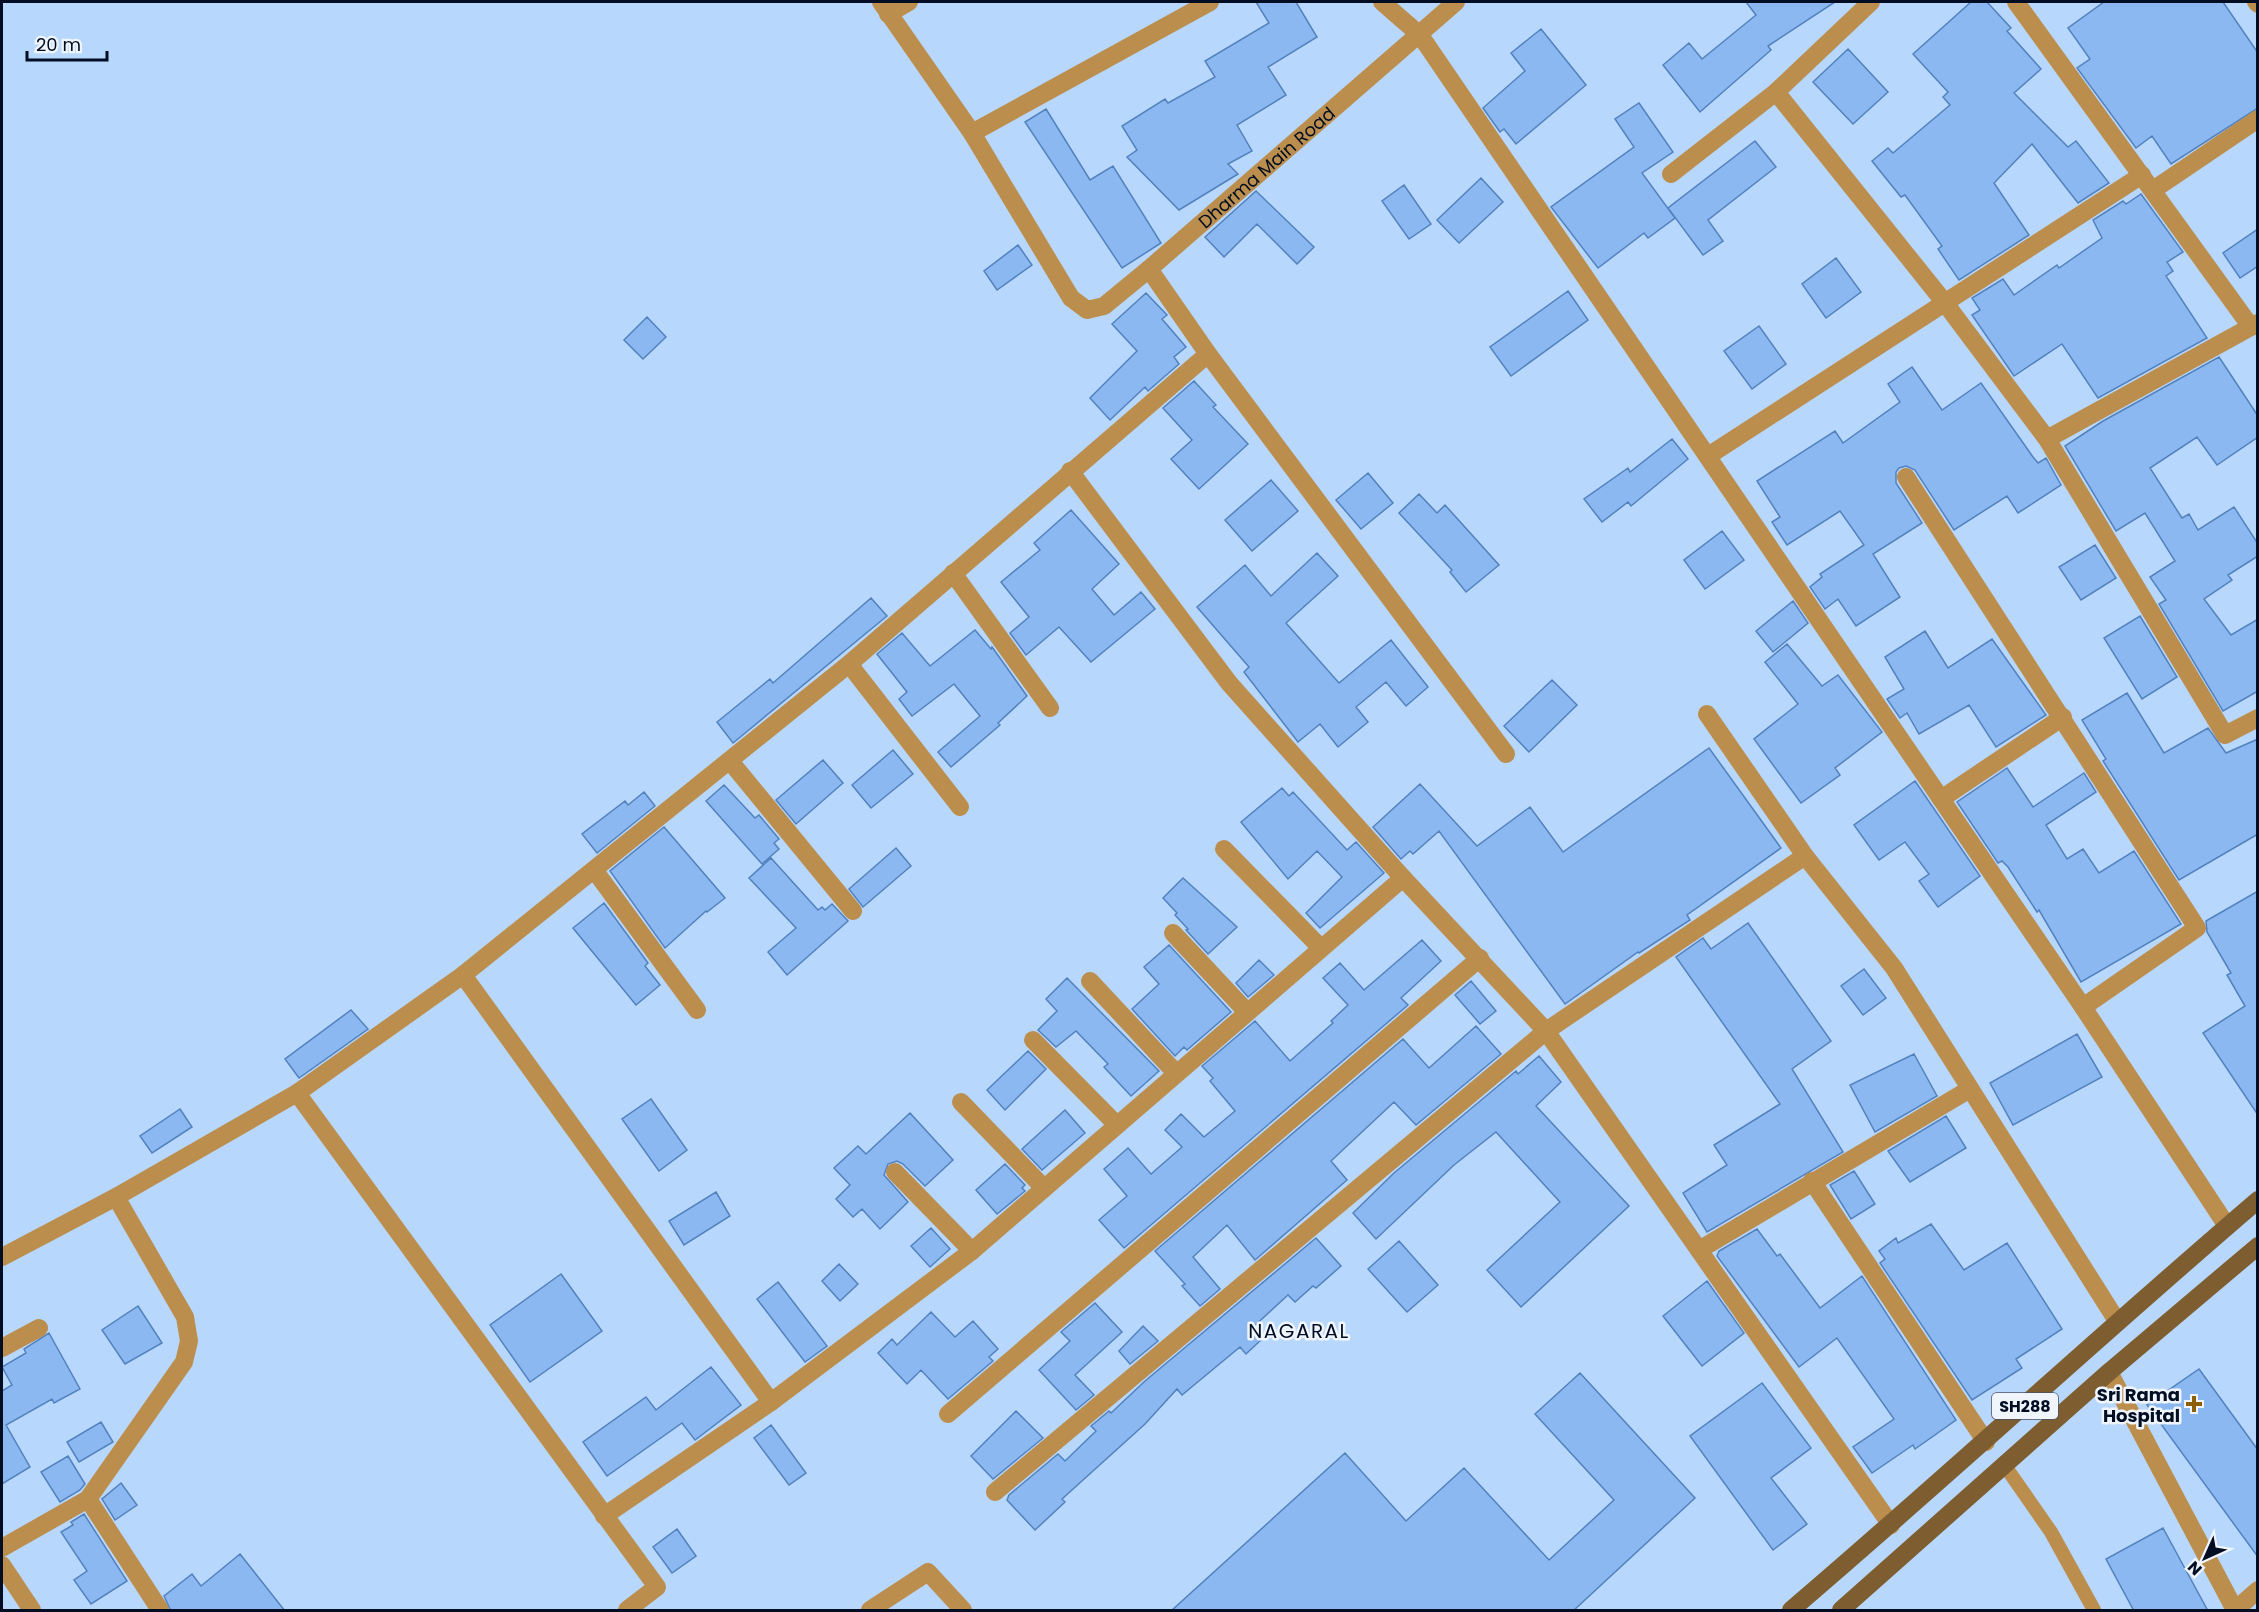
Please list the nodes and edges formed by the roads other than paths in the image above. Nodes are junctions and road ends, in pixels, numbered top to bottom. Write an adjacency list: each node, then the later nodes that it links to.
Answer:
1 (909, 2): 7 (street)
2 (1210, 2): 11 (street)
3 (1382, 2): 8 (street)
4 (1456, 2): 8 (street, Dharma Main Road)
5 (1871, 2): 9 (street)
6 (2016, 2): 13 (street)
7 (885, 8): 11 (street)
8 (1420, 35): 14 (street, Dharma Main Road); 19 (street)
9 (1776, 92): 12 (street); 15 (street)
10 (2258, 120): 13 (street)
11 (972, 133): 14 (street, Dharma Main Road)
12 (1671, 174)
13 (2147, 182): 15 (street); 16 (street)
14 (1149, 269): 17 (street)
15 (1945, 303): 18 (street); 19 (street)
16 (2254, 325): 18 (street)
17 (1208, 354): 20 (street); 28 (street)
18 (2047, 440): 27 (street)
19 (1708, 456): 30 (street)
20 (1070, 471): 22 (street); 35 (street)
21 (1906, 477): 26 (street)
22 (953, 573): 23 (street); 24 (street)
23 (849, 664): 29 (street); 31 (street)
24 (1050, 708)
25 (1707, 714): 33 (street)
26 (2062, 717): 30 (street); 42 (street)
27 (2258, 718)
28 (1506, 754)
29 (730, 761): 34 (street); 36 (street)
30 (1941, 799): 42 (street)
31 (960, 807)
32 (1224, 849): 38 (street)
33 (1805, 856): 45 (street); 48 (street)
34 (595, 871): 40 (street); 43 (street)
35 (1402, 879): 38 (street); 39 (street)
36 (853, 911)
37 (1173, 933): 44 (street)
38 (1321, 948): 44 (street)
39 (1480, 958): 45 (street); 67 (street)
40 (463, 975): 49 (street); 66 (street)
41 (1090, 981): 47 (street)
42 (2083, 1007): 57 (street)
43 (697, 1010)
44 (1247, 1012): 47 (street)
45 (1546, 1031): 59 (street); 70 (street)
46 (1033, 1040): 51 (street)
47 (1176, 1073): 51 (street)
48 (1970, 1089): 53 (street); 62 (street)
49 (297, 1093): 55 (street); 72 (street)
50 (962, 1102): 54 (street)
51 (1116, 1124): 54 (street)
52 (895, 1172): 60 (street)
53 (1812, 1181): 59 (street); 68 (street)
54 (1044, 1188): 60 (street)
55 (116, 1197): 61 (street); 71 (street)
56 (2258, 1200): 57 (main road, SH288)
57 (2227, 1226): 62 (main road, SH288)
58 (2258, 1246): 65 (main road, SH288)
59 (1699, 1250): 73 (street)
60 (972, 1251): 66 (street)
61 (2, 1257)
62 (2117, 1321): 68 (main road, SH288)
63 (39, 1328): 64 (street)
64 (2, 1348)
65 (2109, 1372): 69 (main road, SH288); 77 (street)
66 (771, 1402): 72 (street)
67 (948, 1414)
68 (1986, 1442): 73 (main road, SH288)
69 (2005, 1466): 84 (main road, SH288); 85 (lane)
70 (995, 1492)
71 (88, 1499): 74 (street); 79 (street)
72 (604, 1516): 80 (street)
73 (1891, 1525): 83 (main road, SH288)
74 (2, 1548)
75 (2, 1565): 78 (street)
76 (2258, 1590): 77 (street)
77 (2235, 1610)
78 (32, 1611)
79 (160, 1611)
80 (627, 1611)
81 (870, 1611): 82 (street)
82 (963, 1611)
83 (1791, 1611)
84 (1841, 1611)
85 (2094, 1611)

